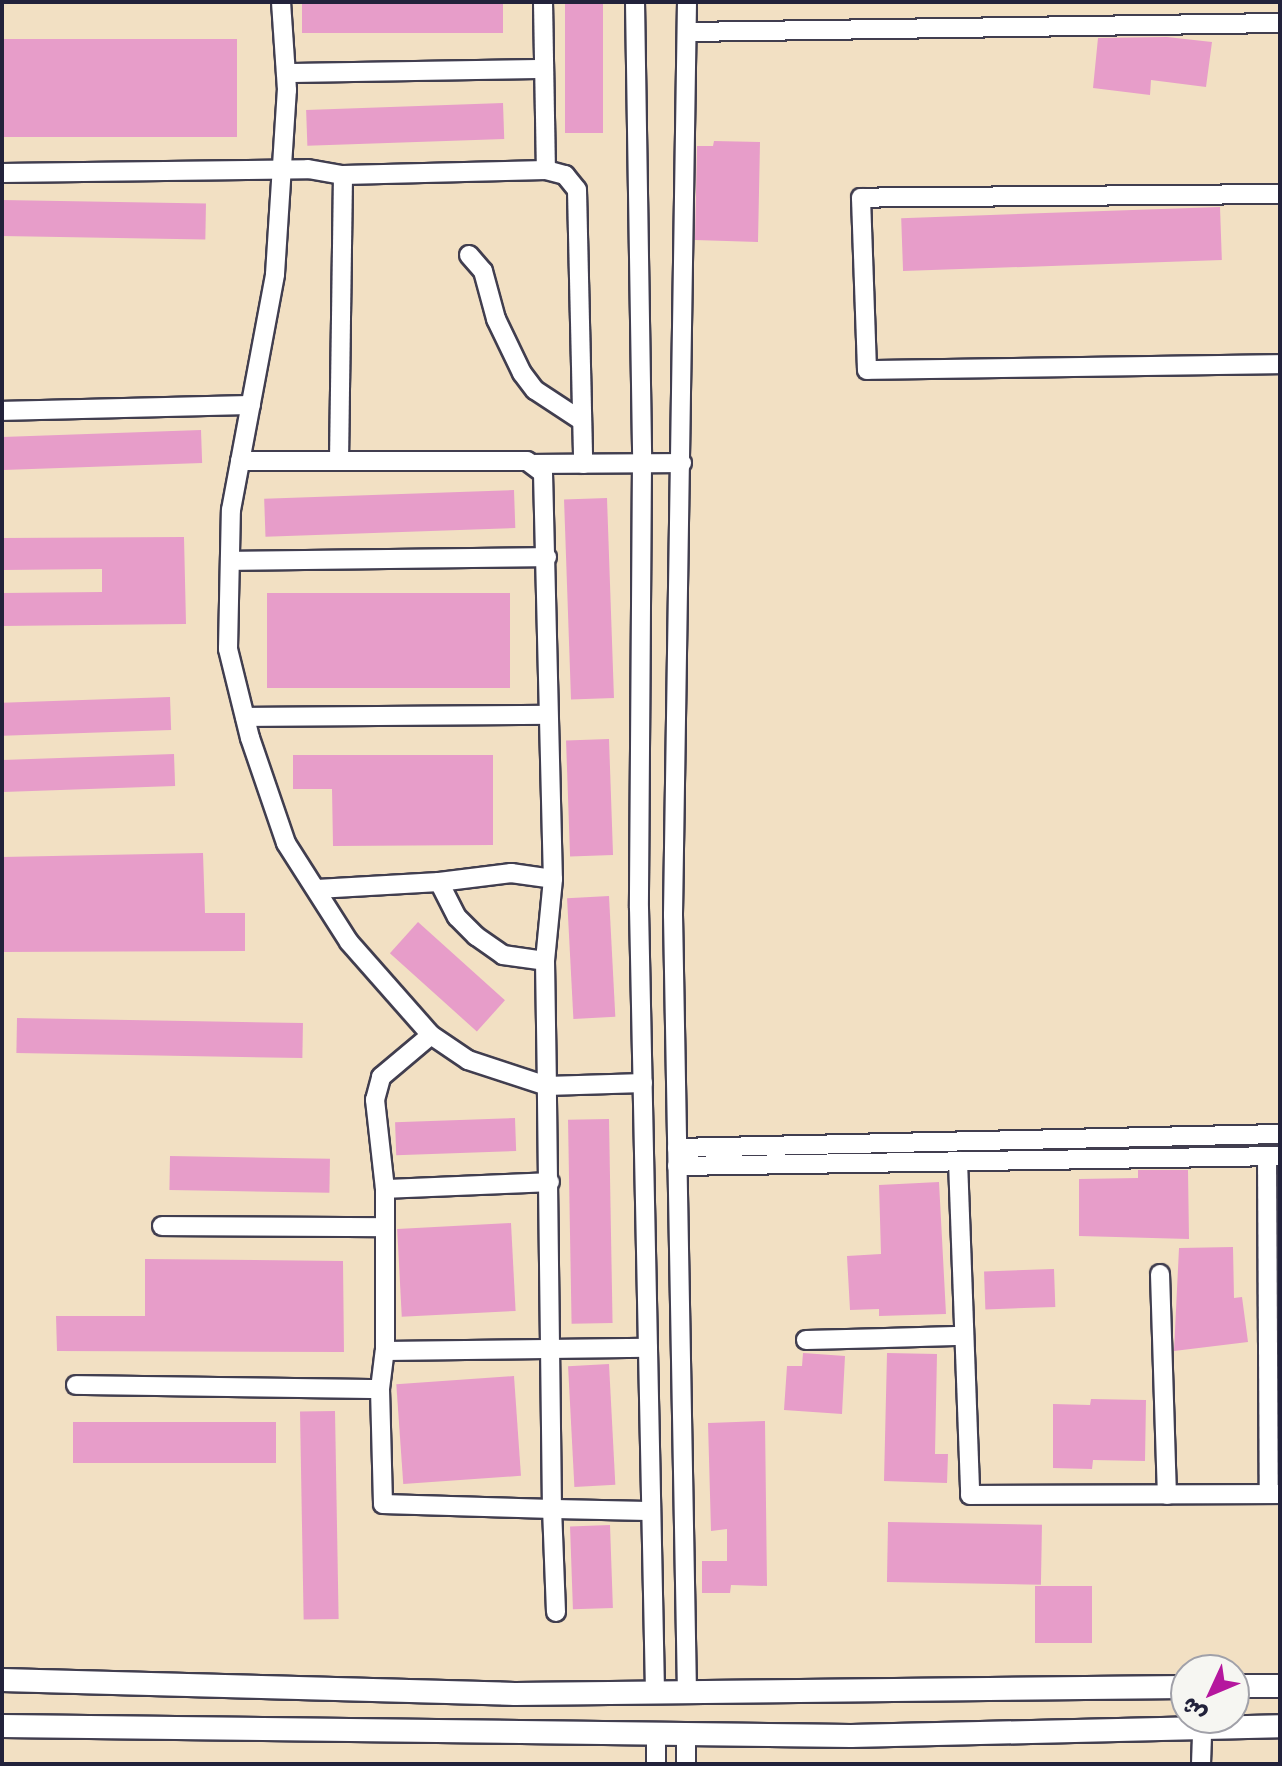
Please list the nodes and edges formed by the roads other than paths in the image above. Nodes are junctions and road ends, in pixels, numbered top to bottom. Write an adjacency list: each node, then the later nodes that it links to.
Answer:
1 (281, 2): 8 (street)
2 (543, 2): 7 (street)
3 (635, 2): 21 (street)
4 (687, 2): 6 (street)
5 (1280, 23): 6 (street)
6 (687, 32): 22 (street)
7 (544, 69): 8 (street); 10 (street)
8 (286, 73): 9 (street)
9 (281, 170): 11 (street); 12 (street); 16 (street)
10 (546, 170): 12 (street); 18 (street)
11 (2, 173)
12 (343, 175): 19 (street)
13 (1280, 194): 15 (street)
14 (469, 255): 18 (street)
15 (1280, 364)
16 (251, 405): 17 (street); 20 (street)
17 (2, 411)
18 (582, 421): 24 (street)
19 (339, 460): 20 (street); 23 (street)
20 (240, 461): 26 (street)
21 (642, 463): 22 (street); 24 (street); 34 (street)
22 (682, 463): 38 (street)
23 (535, 464): 24 (street); 25 (street)
24 (583, 464)
25 (547, 557): 26 (street); 27 (street)
26 (230, 561): 28 (street)
27 (547, 715): 28 (street); 29 (street)
28 (245, 717): 31 (street)
29 (553, 879): 30 (street); 32 (street)
30 (439, 882): 31 (street); 32 (street)
31 (317, 889): 33 (street)
32 (545, 961): 35 (street)
33 (431, 1035): 35 (street); 41 (street)
34 (643, 1083): 35 (street); 47 (street)
35 (547, 1086): 40 (street)
36 (1280, 1134): 38 (street)
37 (1274, 1156): 39 (street); 52 (street)
38 (677, 1157): 39 (street); 62 (street)
39 (958, 1161): 45 (street)
40 (550, 1182): 41 (street); 48 (street)
41 (385, 1189): 43 (street)
42 (162, 1226): 43 (street)
43 (385, 1227): 49 (street)
44 (1160, 1274): 53 (street)
45 (964, 1336): 46 (street); 53 (street)
46 (806, 1340)
47 (648, 1348): 48 (street); 55 (street)
48 (551, 1349): 49 (street); 54 (street)
49 (385, 1351): 51 (street)
50 (76, 1385): 51 (street)
51 (380, 1389): 54 (street)
52 (1275, 1494): 53 (street)
53 (1167, 1495)
54 (552, 1509): 55 (street); 56 (street)
55 (651, 1511): 61 (street)
56 (556, 1612)
57 (2, 1680): 61 (street)
58 (1250, 1686): 59 (street)
59 (1280, 1686)
60 (1170, 1687): 62 (street)
61 (655, 1692): 62 (street)
62 (687, 1692)
63 (2, 1726): 67 (street)
64 (1280, 1726): 65 (street)
65 (1250, 1727)
66 (1170, 1728): 68 (street)
67 (656, 1733): 68 (street); 70 (street)
68 (686, 1734): 71 (street)
69 (1202, 1734): 72 (street)
70 (656, 1764)
71 (686, 1764)
72 (1201, 1764)

